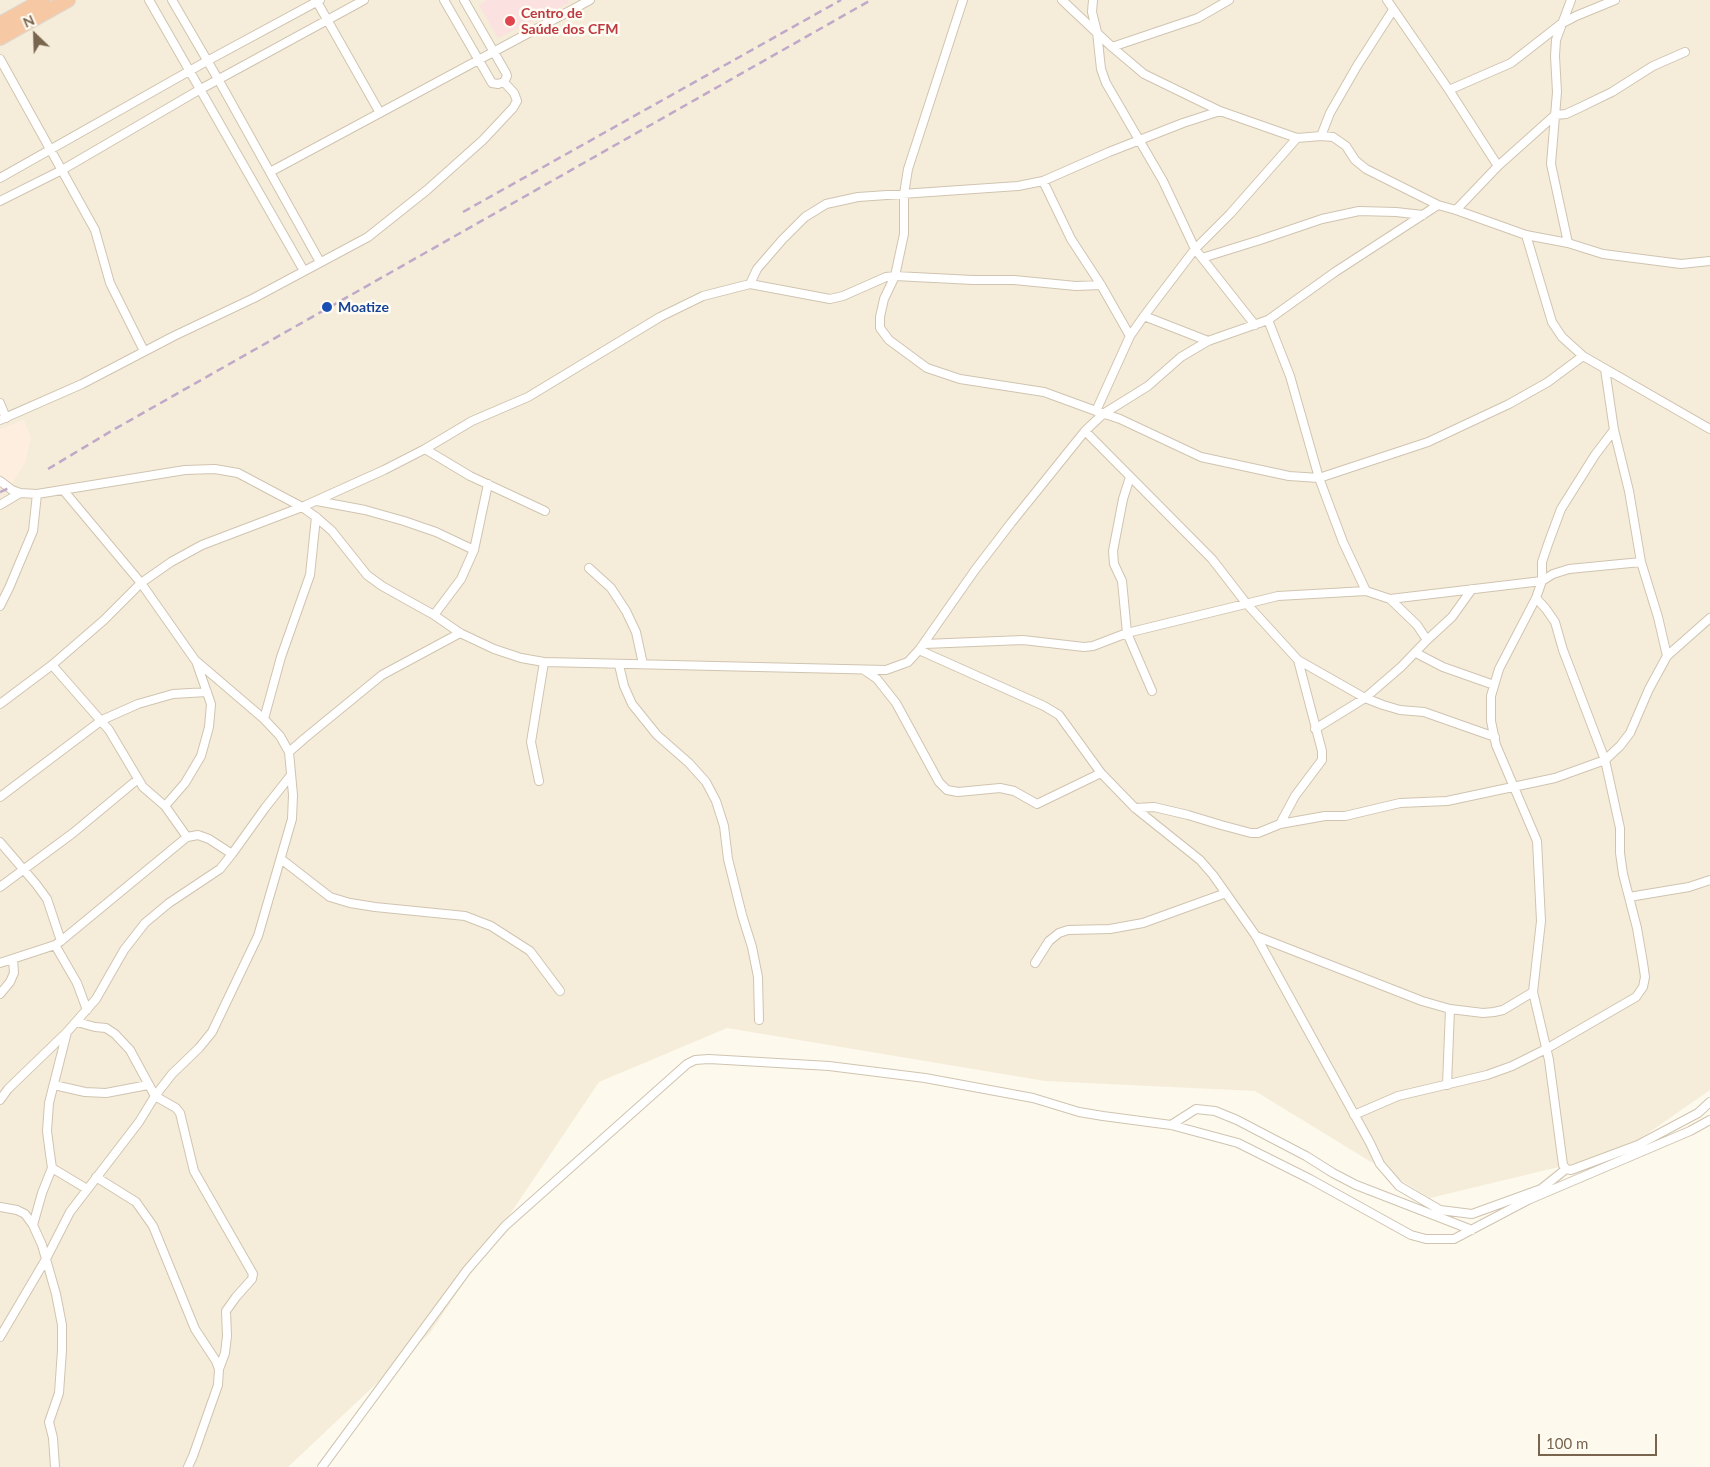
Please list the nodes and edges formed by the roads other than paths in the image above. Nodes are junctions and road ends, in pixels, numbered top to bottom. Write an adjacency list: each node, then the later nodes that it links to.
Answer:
1 (43, 0): 19 (highway)
2 (68, 0): 22 (highway)
3 (149, 0): 29 (street)
4 (172, 0): 28 (street)
5 (364, 0): 18 (street)
6 (444, 0): 27 (street)
7 (464, 0): 24 (street)
8 (590, 0): 24 (street)
9 (963, 0): 46 (street)
10 (1062, 0): 21 (street)
11 (1093, 0): 21 (street)
12 (1229, 0): 23 (street)
13 (1387, 0): 17 (street)
14 (1571, 0): 20 (street)
15 (1615, 0): 20 (street)
16 (318, 1): 18 (street); 28 (street)
17 (1393, 10): 33 (street); 37 (street)
18 (327, 21): 30 (street); 35 (street)
19 (0, 24)
20 (1561, 24): 33 (street); 36 (street)
21 (1097, 32): 23 (street); 39 (street)
22 (0, 38)
23 (1112, 48): 34 (street)
24 (494, 51): 27 (street); 31 (street)
25 (1685, 52): 36 (street)
26 (0, 59): 40 (street)
27 (478, 60): 31 (street); 35 (street)
28 (207, 61): 29 (street); 30 (street)
29 (189, 72): 32 (street); 40 (street)
30 (218, 79): 32 (street); 43 (street)
31 (504, 82): 56 (street)
32 (200, 90): 42 (street); 57 (street)
33 (1449, 90): 41 (street)
34 (1220, 111): 38 (street); 39 (street)
35 (380, 113): 43 (street)
36 (1555, 115): 41 (street); 52 (street)
37 (1321, 136): 38 (street); 48 (street)
38 (1297, 138): 53 (street)
39 (1141, 141): 45 (street); 53 (street)
40 (50, 149): 42 (street); 44 (street)
41 (1498, 166): 49 (street)
42 (62, 170): 47 (street); 66 (street)
43 (270, 172): 56 (street)
44 (0, 178)
45 (1043, 181): 46 (street); 60 (street)
46 (904, 194): 58 (street); 59 (street)
47 (0, 201)
48 (1438, 205): 49 (street); 50 (street)
49 (1456, 210): 51 (street)
50 (1423, 215): 54 (street); 62 (street)
51 (1526, 235): 52 (street); 67 (street)
52 (1568, 243): 55 (street)
53 (1195, 249): 54 (street); 61 (street)
54 (1202, 258): 63 (street)
55 (1710, 261)
56 (320, 262): 57 (street)
57 (304, 271): 66 (street)
58 (895, 276): 59 (street); 60 (street); 70 (street)
59 (750, 284): 75 (street)
60 (1101, 285): 64 (street)
61 (1144, 316): 64 (street); 65 (street)
62 (1268, 320): 63 (street); 77 (street)
63 (1255, 325): 65 (street)
64 (1130, 336): 70 (street)
65 (1208, 341): 70 (street)
66 (144, 351): 71 (street)
67 (1583, 356): 68 (street); 77 (street)
68 (1605, 369): 72 (street); 73 (street)
69 (0, 403): 71 (street)
70 (1099, 412): 74 (street); 77 (street)
71 (3, 419)
72 (1710, 429)
73 (1614, 430): 89 (street); 91 (street)
74 (1085, 431): 76 (street); 104 (street)
75 (425, 449): 79 (street); 83 (street)
76 (1130, 477): 97 (street); 102 (street)
77 (1319, 478): 94 (street)
78 (0, 481): 81 (street)
79 (488, 484): 86 (street); 88 (street)
80 (64, 491): 82 (street); 85 (street); 92 (street)
81 (20, 493): 82 (street); 84 (street)
82 (37, 494): 98 (street)
83 (317, 501): 85 (street); 88 (street)
84 (0, 505)
85 (302, 507): 87 (street); 92 (street)
86 (545, 511)
87 (316, 518): 99 (street); 119 (street)
88 (474, 550): 99 (street)
89 (1641, 562): 91 (street); 106 (street)
90 (589, 568): 111 (street)
91 (1542, 581): 93 (street); 95 (street)
92 (141, 582): 107 (street); 112 (street)
93 (1472, 589): 96 (street); 103 (street)
94 (1366, 591): 96 (street); 97 (street)
95 (1536, 598): 114 (street); 124 (street)
96 (1390, 599): 103 (street)
97 (1246, 603): 102 (street); 108 (street)
98 (0, 606)
99 (434, 615): 101 (street)
100 (1710, 618): 106 (street)
101 (460, 633): 109 (street); 123 (street)
102 (1127, 633): 104 (street); 115 (street)
103 (1427, 640): 105 (street)
104 (922, 647): 113 (street); 125 (street)
105 (1416, 653): 114 (street); 117 (street)
106 (1667, 656): 124 (street)
107 (195, 660): 116 (street); 119 (street)
108 (1298, 660): 117 (street); 121 (street)
109 (544, 662): 110 (street); 128 (street)
110 (619, 664): 111 (street); 153 (street)
111 (643, 664): 113 (street)
112 (52, 665): 118 (street); 120 (street)
113 (864, 670): 125 (street)
114 (1494, 685): 122 (street)
115 (1152, 691)
116 (207, 692): 120 (street); 131 (street)
117 (1364, 698): 121 (street); 122 (street)
118 (0, 704)
119 (264, 719): 123 (street)
120 (102, 720): 127 (street); 130 (street)
121 (1315, 729): 133 (street)
122 (1495, 737): 129 (street)
123 (289, 752): 126 (street)
124 (1605, 760): 129 (street); 142 (street)
125 (1101, 773): 132 (street)
126 (291, 776): 136 (street); 137 (street)
127 (138, 778): 131 (street); 138 (street)
128 (539, 781)
129 (1514, 786): 133 (street); 149 (street)
130 (0, 797)
131 (165, 806): 134 (street)
132 (1135, 808): 133 (street); 141 (street)
133 (1280, 824)
134 (187, 837): 136 (street); 144 (street)
135 (0, 842): 138 (street)
136 (232, 854): 152 (street)
137 (281, 860): 148 (street); 162 (street)
138 (24, 870): 140 (street); 144 (street)
139 (1710, 880): 142 (street)
140 (0, 888)
141 (1226, 893): 143 (street); 147 (street)
142 (1629, 897): 156 (street)
143 (1256, 936): 151 (street); 165 (street)
144 (58, 943): 145 (street); 152 (street)
145 (13, 959): 146 (street); 150 (street)
146 (0, 963)
147 (1035, 963)
148 (560, 991)
149 (1533, 992): 151 (street); 156 (street)
150 (0, 994)
151 (1450, 1009): 159 (street)
152 (87, 1010): 154 (street)
153 (759, 1020)
154 (77, 1022): 155 (street); 158 (street)
155 (67, 1032): 157 (street); 160 (street)
156 (1546, 1049): 159 (street); 169 (street)
157 (54, 1085): 158 (street); 168 (street)
158 (148, 1085): 162 (street)
159 (1447, 1085): 165 (street)
160 (8, 1090): 161 (street); 163 (street)
161 (0, 1094)
162 (154, 1096): 170 (street); 177 (street)
163 (0, 1100)
164 (1710, 1102): 169 (street)
165 (1354, 1115): 169 (street)
166 (1710, 1120): 174 (street)
167 (1171, 1125): 174 (street); 174 (street); 180 (street)
168 (52, 1168): 171 (street); 173 (street)
169 (1566, 1169)
170 (96, 1177): 171 (street); 177 (street)
171 (87, 1188): 175 (street)
172 (0, 1207): 173 (street)
173 (33, 1225): 175 (street)
174 (1472, 1230)
175 (46, 1259): 176 (street); 178 (street)
176 (0, 1337)
177 (219, 1369): 179 (street)
178 (55, 1467)
179 (188, 1467)
180 (322, 1467)

